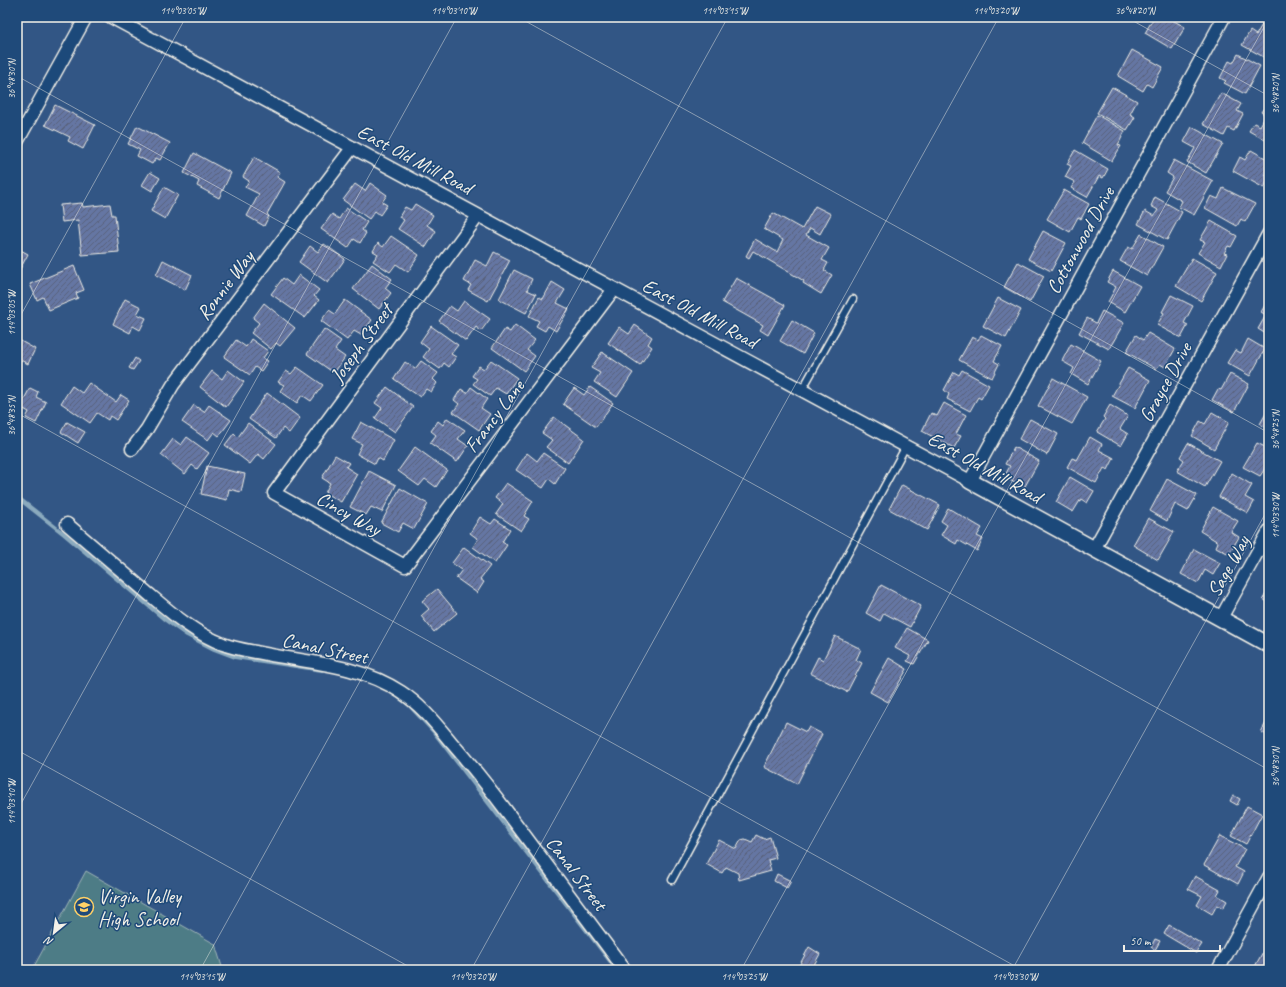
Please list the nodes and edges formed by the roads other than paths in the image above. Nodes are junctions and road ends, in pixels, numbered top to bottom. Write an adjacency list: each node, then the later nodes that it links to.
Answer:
1 (86, 17): 4 (street)
2 (111, 17): 5 (street, East Old Mill Road)
3 (1224, 17): 13 (street, Cottonwood Drive)
4 (17, 142)
5 (352, 148): 6 (street, East Old Mill Road); 12 (street, Ronnie Way)
6 (478, 216): 8 (street, East Old Mill Road); 14 (street, Joseph Street)
7 (1269, 233): 17 (street, Grayce Drive)
8 (614, 289): 10 (street, East Old Mill Road); 18 (street, Francy Lane)
9 (852, 299): 10 (lane)
10 (802, 390): 11 (street, East Old Mill Road)
11 (906, 446): 13 (street, East Old Mill Road); 22 (lane)
12 (132, 449)
13 (970, 481): 17 (street, East Old Mill Road)
14 (274, 493): 18 (street, Cincy Way)
15 (67, 524): 23 (street, Canal Street)
16 (1269, 531): 19 (street, Sage Way)
17 (1094, 549): 19 (street, East Old Mill Road)
18 (405, 566)
19 (1221, 618): 20 (street, East Old Mill Road)
20 (1269, 645)
21 (1269, 877): 24 (street)
22 (672, 880)
23 (625, 970)
24 (1218, 970)

